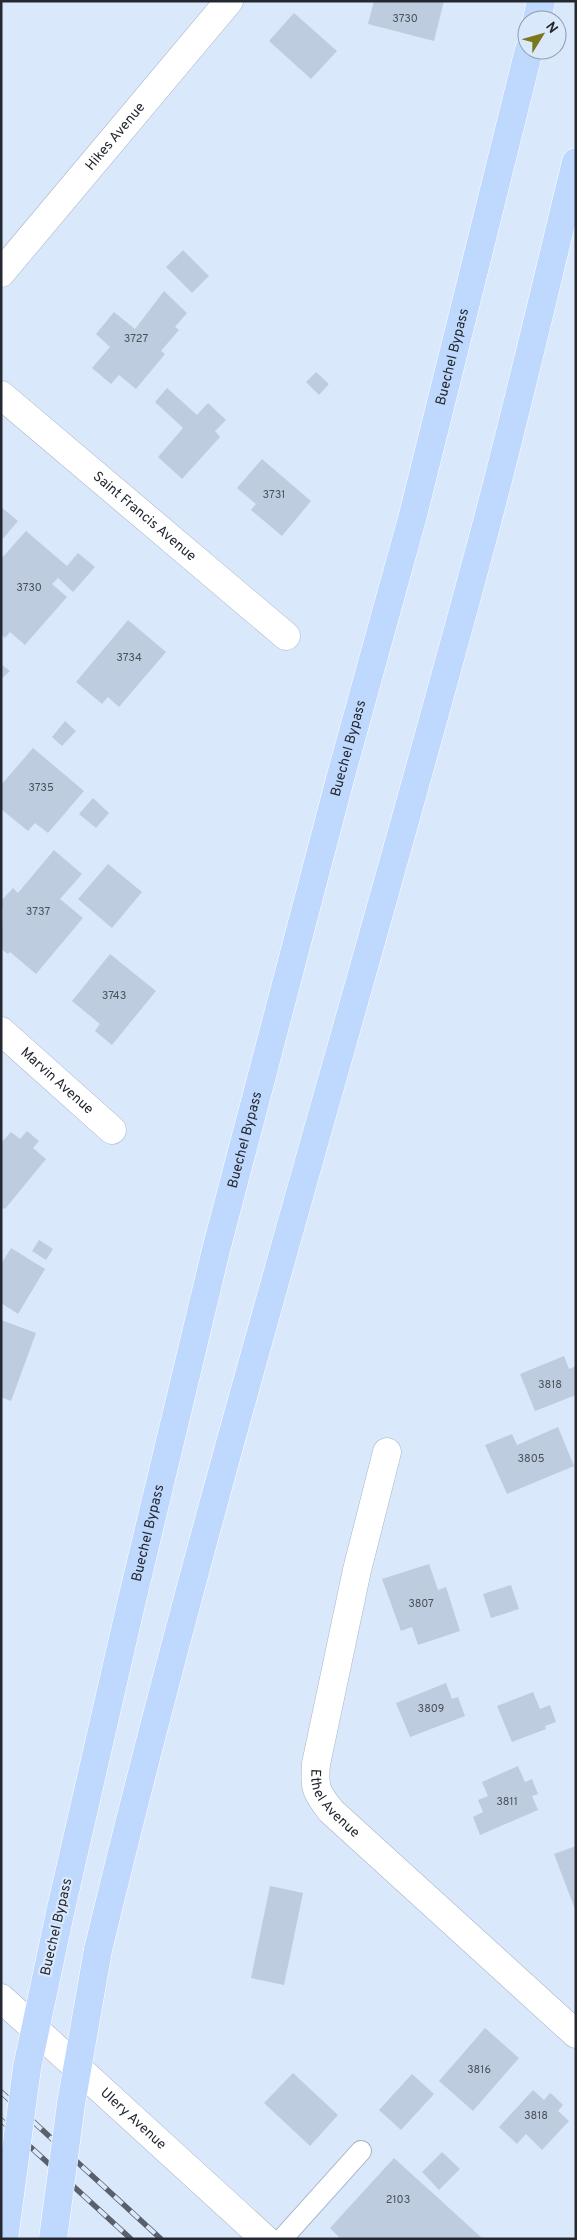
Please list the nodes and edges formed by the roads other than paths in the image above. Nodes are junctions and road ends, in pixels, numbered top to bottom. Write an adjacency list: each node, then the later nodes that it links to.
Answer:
1 (229, 1): 4 (street, Hikes Avenue)
2 (527, 60): 13 (main road, Buechel Bypass, bridge)
3 (576, 162): 14 (main road, bridge)
4 (1, 273)
5 (1, 395): 6 (street, Saint Francis Avenue)
6 (286, 636)
7 (1, 1031): 8 (street, Marvin Avenue)
8 (112, 1130)
9 (387, 1452): 11 (street, Ethel Avenue)
10 (1, 1998): 15 (street, Ulery Avenue)
11 (576, 2034)
12 (361, 2151): 16 (lane)
13 (4, 2239)
14 (52, 2239)
15 (265, 2239)
16 (282, 2239)

